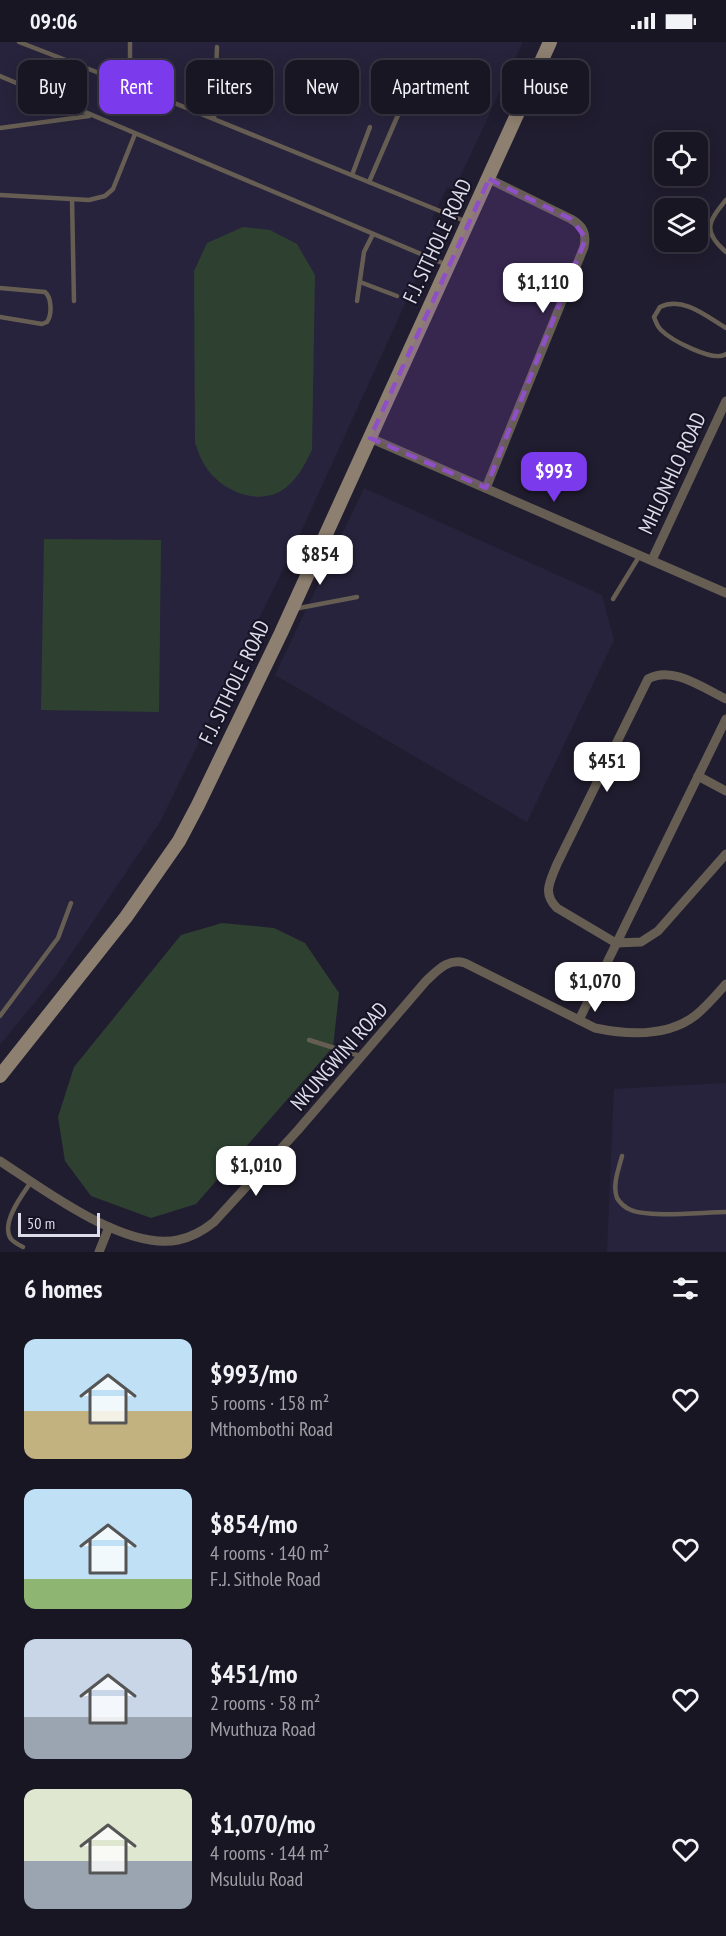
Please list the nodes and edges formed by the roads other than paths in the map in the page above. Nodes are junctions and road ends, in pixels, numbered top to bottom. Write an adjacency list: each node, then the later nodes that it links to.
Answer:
1 (18, 42): 6 (lane)
2 (130, 42): 5 (lane)
3 (550, 42): 16 (street, F.J. SITHOLE ROAD)
4 (217, 47): 11 (lane)
5 (130, 60)
6 (99, 73)
7 (0, 76): 10 (lane)
8 (174, 103): 11 (lane)
9 (398, 115): 17 (lane)
10 (90, 116): 13 (lane); 14 (lane)
11 (214, 119): 15 (lane)
12 (370, 127): 15 (lane)
13 (0, 128)
14 (135, 134): 19 (lane); 22 (lane)
15 (352, 175): 17 (lane)
16 (489, 179): 21 (street, F.J. SITHOLE ROAD); 35 (street)
17 (369, 182): 21 (lane)
18 (0, 195): 19 (lane)
19 (72, 199): 28 (lane)
20 (726, 200): 23 (lane)
21 (469, 223): 24 (street, F.J. SITHOLE ROAD)
22 (373, 234): 24 (lane); 25 (lane)
23 (726, 252)
24 (449, 266): 34 (street, F.J. SITHOLE ROAD)
25 (360, 282): 27 (lane); 29 (lane)
26 (0, 288): 30 (lane)
27 (397, 296)
28 (74, 300)
29 (357, 301)
30 (0, 318)
31 (726, 328): 32 (lane)
32 (726, 354)
33 (726, 401): 37 (street, MHLONHLO ROAD)
34 (370, 438): 35 (street); 41 (street, F.J. SITHOLE ROAD)
35 (486, 488): 36 (street)
36 (640, 555): 37 (street); 40 (lane)
37 (652, 560): 38 (street)
38 (726, 593)
39 (357, 597): 41 (lane)
40 (613, 599)
41 (292, 609): 54 (street, F.J. SITHOLE ROAD)
42 (726, 699): 48 (street)
43 (726, 719): 44 (street)
44 (698, 776): 45 (street); 48 (street)
45 (726, 790)
46 (726, 854): 48 (street)
47 (71, 903): 50 (lane)
48 (616, 943): 51 (street)
49 (726, 984): 51 (street)
50 (0, 1016)
51 (579, 1020): 53 (street, NKUNGWINI ROAD)
52 (309, 1040): 53 (lane)
53 (362, 1056): 59 (street, NKUNGWINI ROAD)
54 (0, 1075)
55 (622, 1156): 58 (lane)
56 (0, 1161): 57 (street, NKUNGWINI ROAD)
57 (31, 1182): 59 (street, NKUNGWINI ROAD); 60 (lane)
58 (726, 1212)
59 (109, 1227): 61 (street)
60 (23, 1247)
61 (99, 1252)

